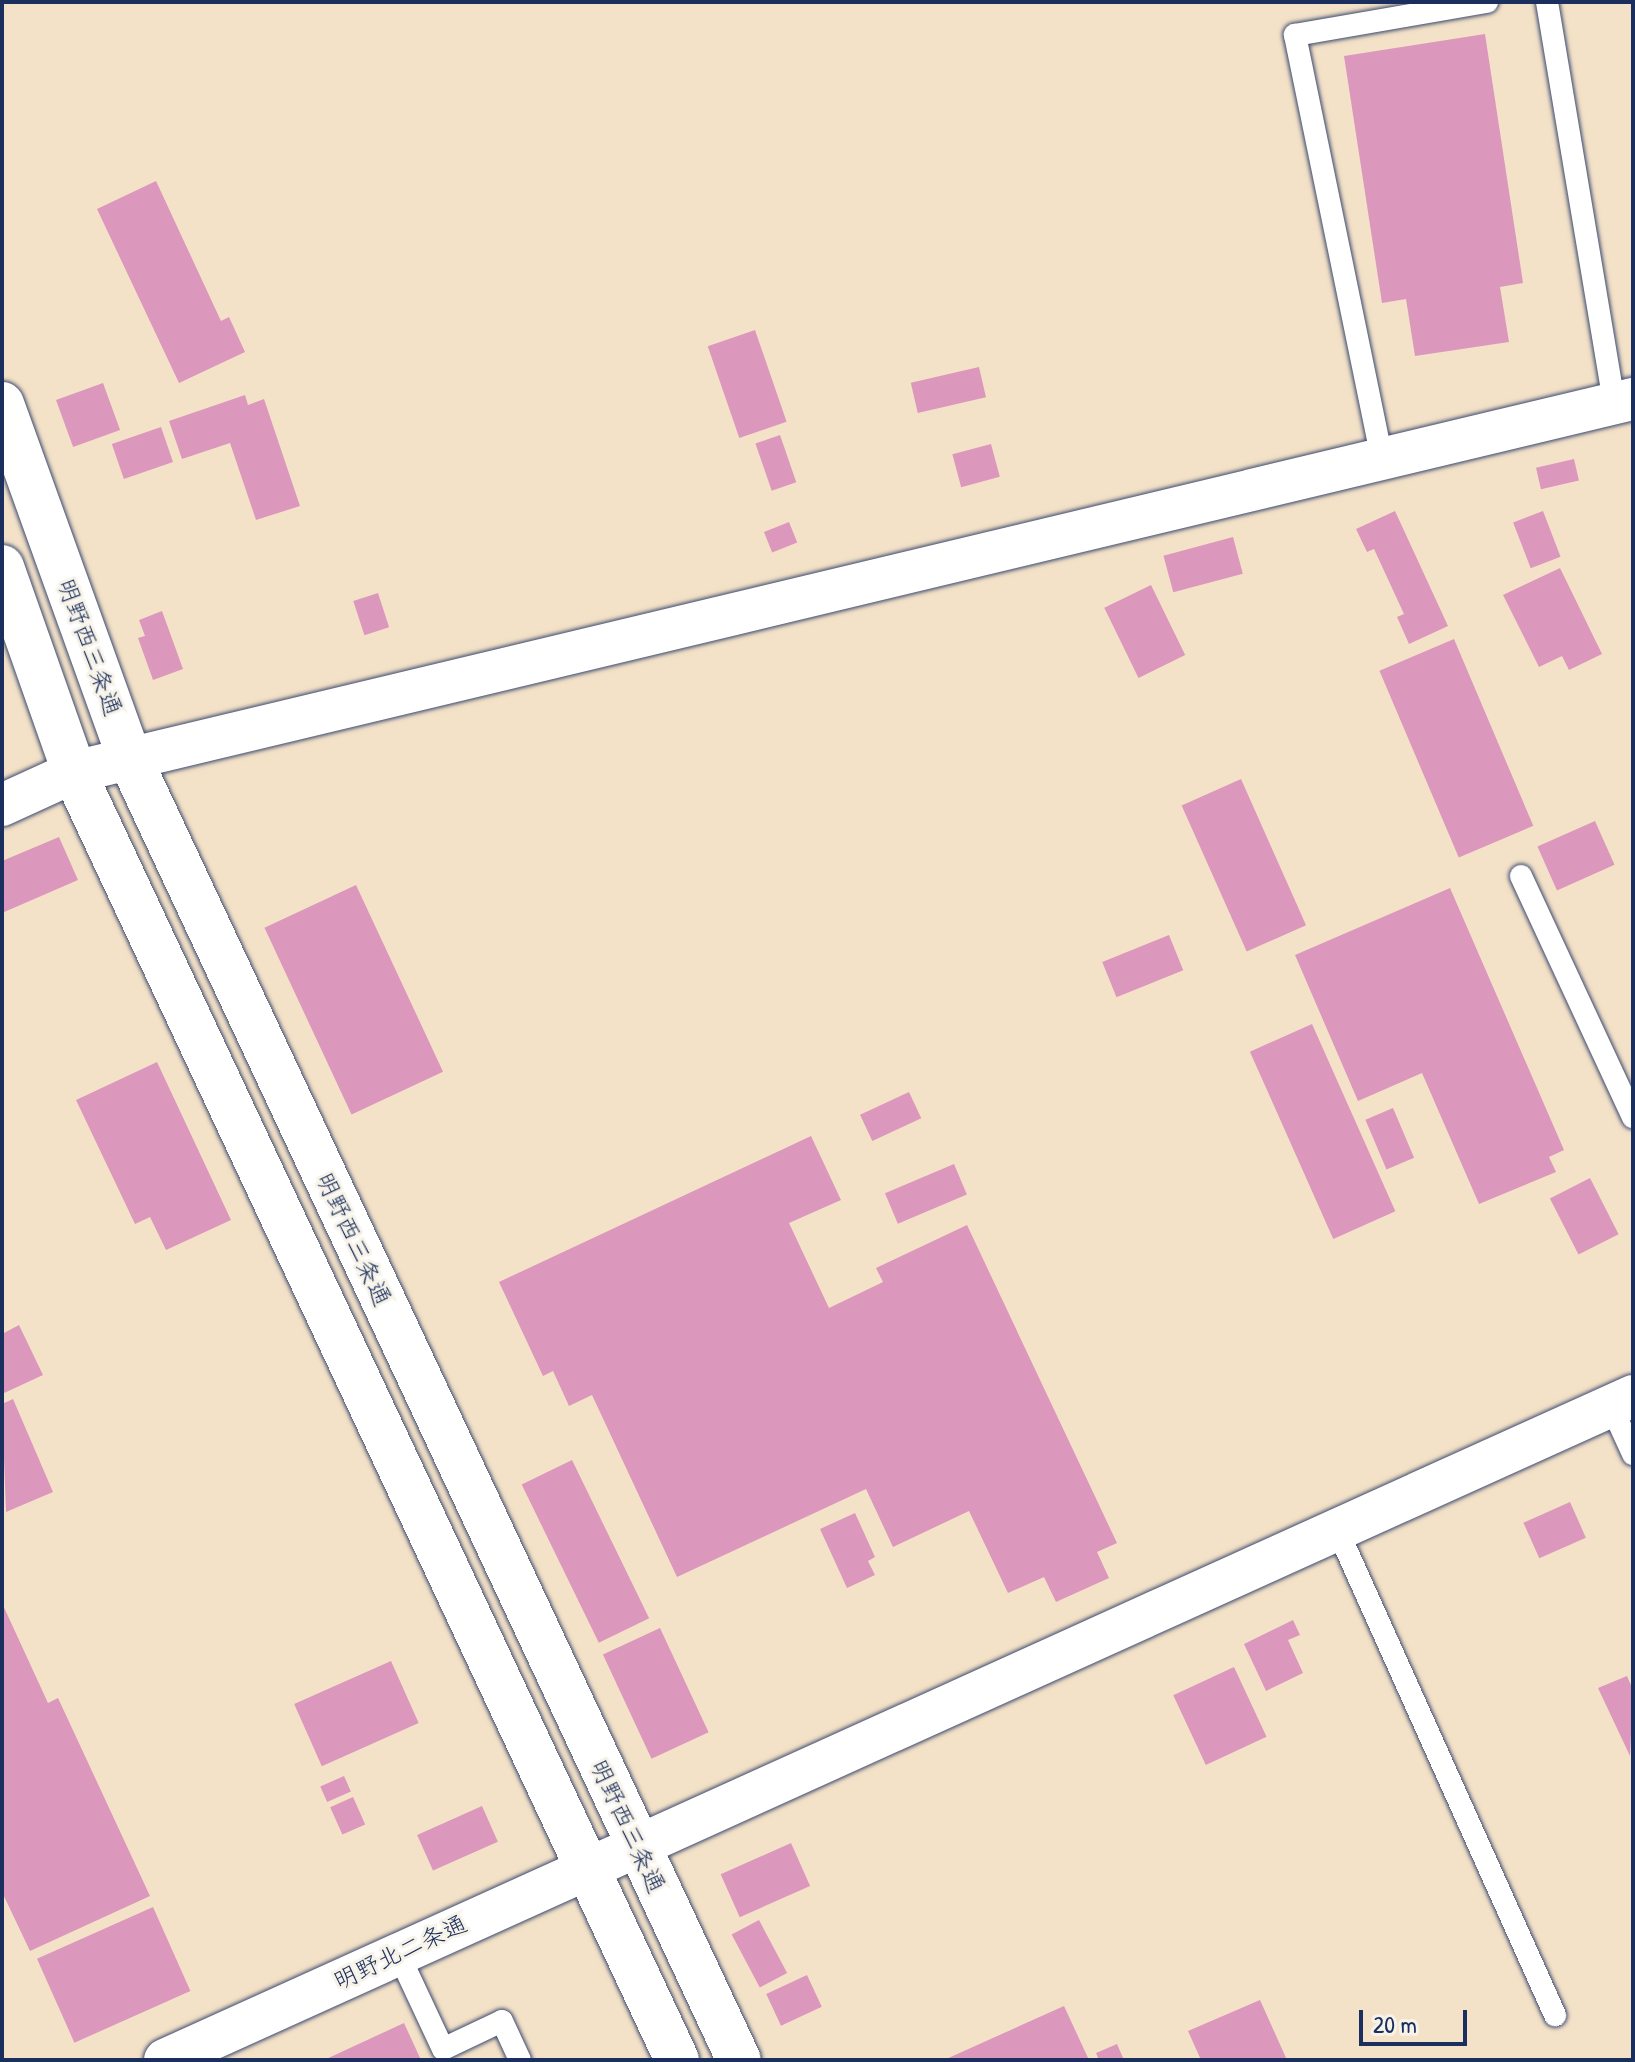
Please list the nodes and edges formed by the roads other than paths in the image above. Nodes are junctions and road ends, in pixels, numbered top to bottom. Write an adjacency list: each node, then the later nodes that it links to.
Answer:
1 (1487, 2): 5 (lane)
2 (1547, 2): 3 (lane)
3 (1623, 402): 5 (street)
4 (2, 404): 7 (street, 明野西三条通)
5 (1382, 459): 7 (street)
6 (2, 567): 8 (street)
7 (130, 759): 8 (street); 15 (street, 明野西三条通)
8 (74, 772): 9 (street); 16 (street)
9 (2, 805)
10 (1521, 876): 11 (lane)
11 (1633, 1117)
12 (1622, 1401): 13 (lane); 14 (street, 明野北二条通)
13 (1633, 1454)
14 (1337, 1529): 15 (street, 明野北二条通); 18 (lane)
15 (636, 1845): 16 (street, 明野北二条通); 22 (street, 明野西三条通)
16 (587, 1867): 17 (street, 明野北二条通); 21 (street)
17 (398, 1953): 19 (street, 明野北二条通); 20 (lane)
18 (1555, 2015)
19 (165, 2060)
20 (520, 2060)
21 (677, 2060)
22 (739, 2060)

